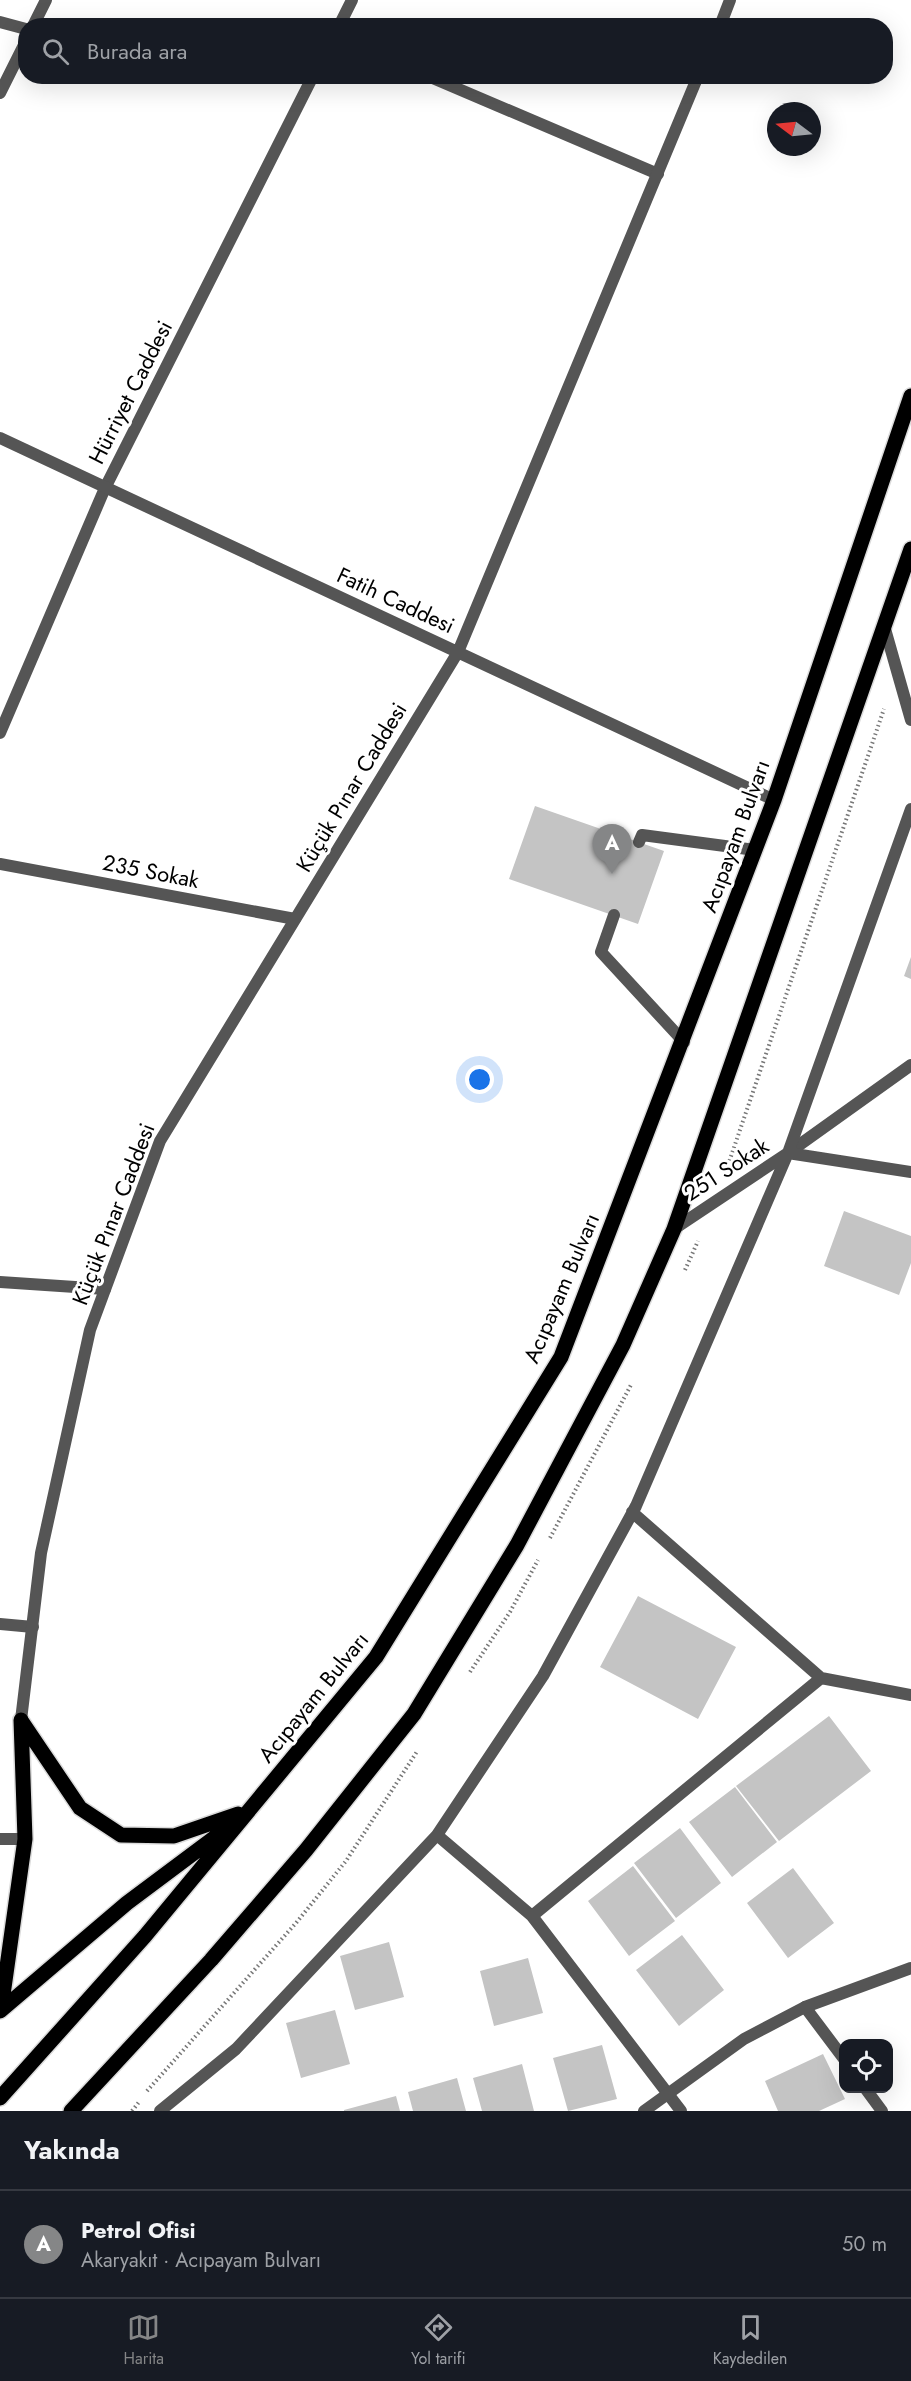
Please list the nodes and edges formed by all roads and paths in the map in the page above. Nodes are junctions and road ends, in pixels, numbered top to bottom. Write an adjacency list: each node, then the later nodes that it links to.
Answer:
1 (46, 0): 4 (street)
2 (352, 0): 5 (street)
3 (730, 0): 6 (street)
4 (37, 18)
5 (343, 18)
6 (723, 18)
7 (0, 22): 8 (street)
8 (18, 27)
9 (18, 57): 13 (street)
10 (309, 84): 17 (street, Hürriyet Caddesi)
11 (447, 84): 14 (street)
12 (695, 84): 14 (street, Küçük Pınar Caddesi)
13 (0, 93)
14 (658, 174): 20 (street, Küçük Pınar Caddesi)
15 (911, 396): 23 (main road, Acıpayam Bulvarı)
16 (0, 438): 17 (street, Fatih Caddesi)
17 (105, 488): 20 (street, Fatih Caddesi); 22 (street, Hürriyet Caddesi)
18 (911, 549): 19 (main road)
19 (885, 629): 21 (street); 34 (main road)
20 (458, 652): 23 (street, Fatih Caddesi); 29 (street, Küçük Pınar Caddesi)
21 (911, 720)
22 (0, 733)
23 (774, 800): 26 (main road, Acıpayam Bulvarı)
24 (911, 808): 32 (street)
25 (639, 842): 26 (street)
26 (755, 850): 30 (main road, Acıpayam Bulvarı)
27 (0, 864): 29 (street, 235 Sokak)
28 (614, 915): 30 (street)
29 (295, 919): 36 (street, Küçük Pınar Caddesi)
30 (684, 1042): 43 (main road, Acıpayam Bulvarı)
31 (911, 1065): 32 (street)
32 (788, 1153): 33 (street, 251 Sokak); 34 (street, 251 Sokak); 37 (street)
33 (911, 1172)
34 (674, 1229): 55 (main road)
35 (0, 1282): 36 (street)
36 (105, 1289): 39 (street, Küçük Pınar Caddesi)
37 (632, 1512): 40 (street); 44 (street)
38 (0, 1624): 39 (street)
39 (33, 1627): 42 (street, Küçük Pınar Caddesi)
40 (820, 1678): 41 (street); 47 (street)
41 (911, 1695)
42 (21, 1720): 43 (main road); 46 (main road)
43 (251, 1809): 50 (main road); 54 (main road, Acıpayam Bulvarı)
44 (438, 1835): 47 (street); 57 (street)
45 (0, 1839): 46 (street)
46 (25, 1839): 50 (main road)
47 (532, 1916): 53 (street)
48 (911, 1968): 49 (street)
49 (805, 2007): 51 (street); 53 (street)
50 (1, 2010)
51 (839, 2054)
52 (869, 2093): 60 (street)
53 (668, 2094): 58 (street); 59 (street)
54 (0, 2098)
55 (83, 2104): 56 (main road)
56 (71, 2111)
57 (160, 2111)
58 (644, 2111)
59 (681, 2111)
60 (882, 2111)

